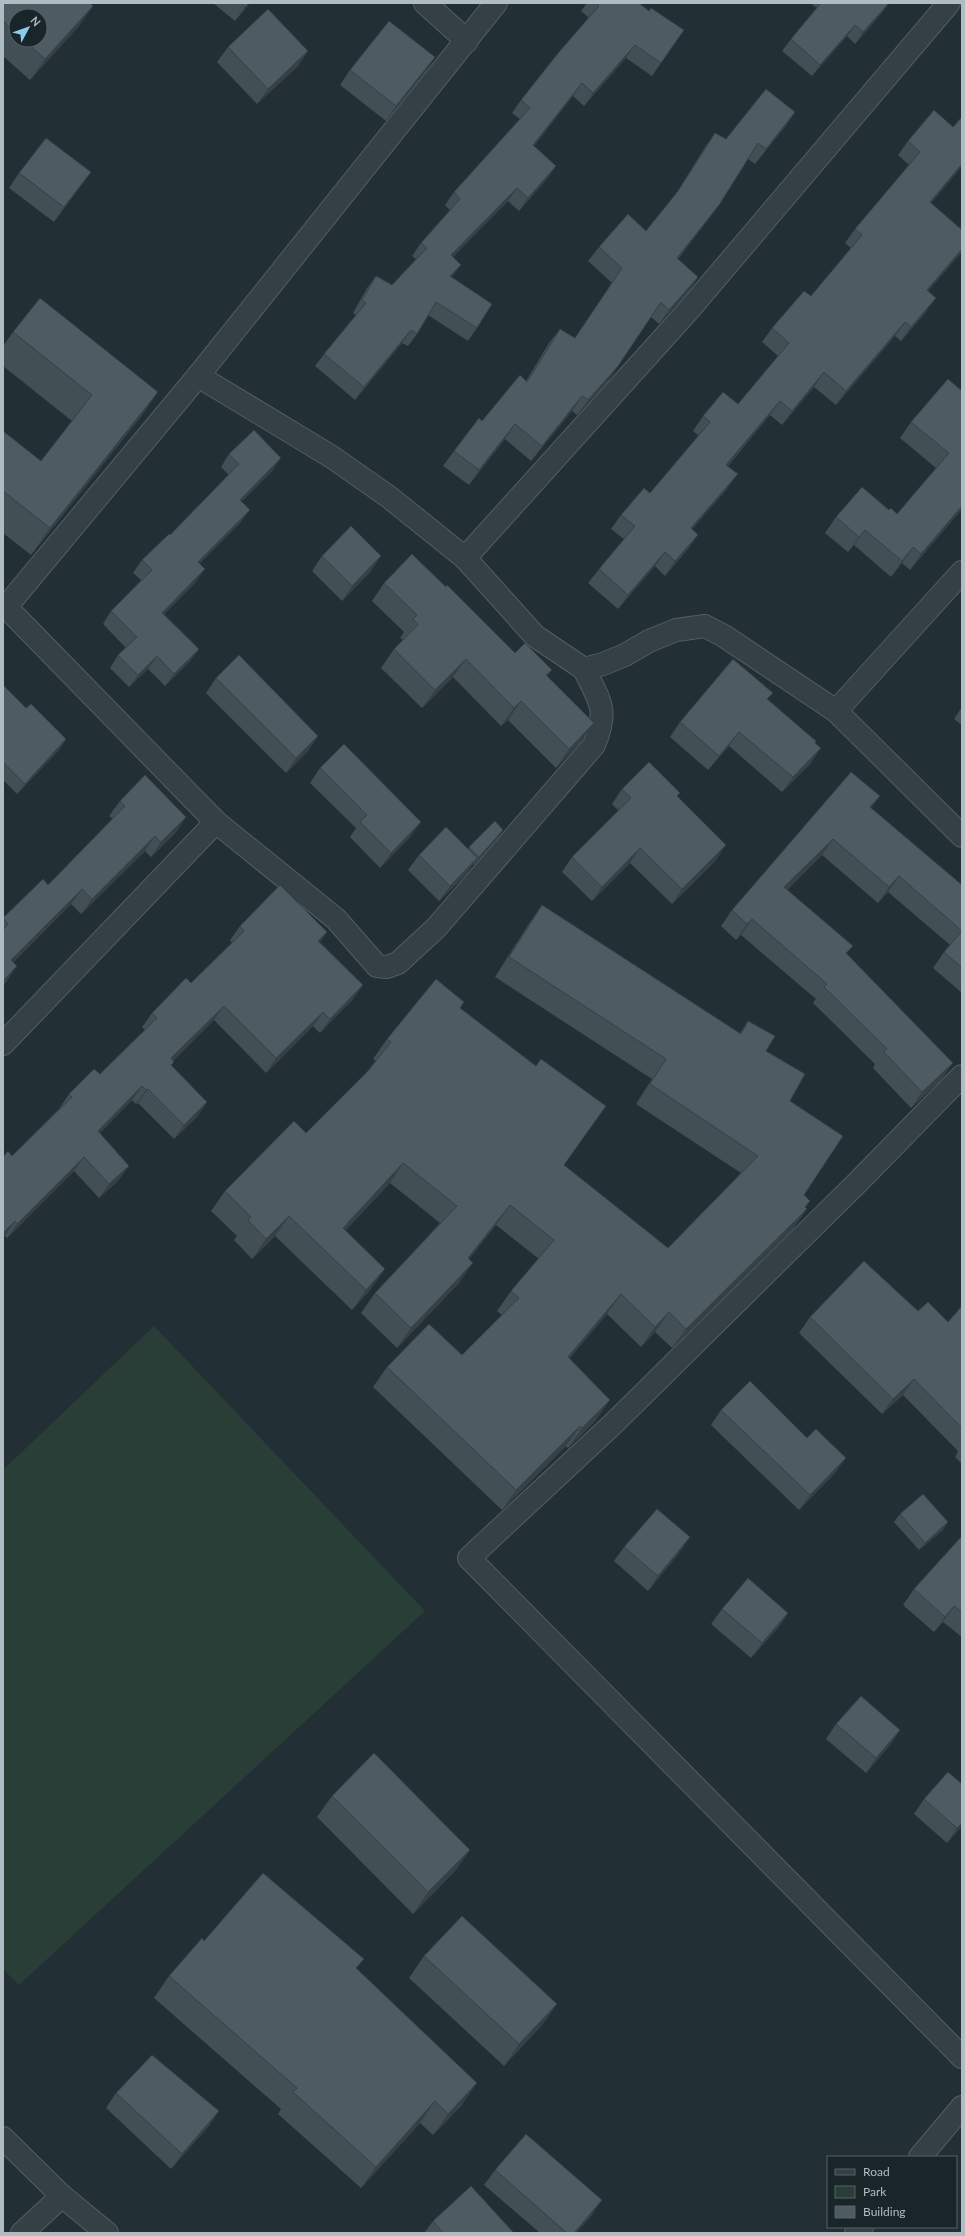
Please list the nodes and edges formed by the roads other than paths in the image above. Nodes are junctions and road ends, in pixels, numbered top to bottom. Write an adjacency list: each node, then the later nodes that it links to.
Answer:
1 (424, 3): 4 (street)
2 (496, 3): 4 (street)
3 (949, 3): 6 (street)
4 (467, 40): 5 (street)
5 (198, 376): 6 (street); 8 (street)
6 (465, 558): 9 (street)
7 (962, 572): 10 (street)
8 (4, 606): 11 (street)
9 (584, 669): 10 (street); 11 (street)
10 (836, 711): 12 (street)
11 (216, 822): 13 (street)
12 (962, 836)
13 (3, 1044)
14 (962, 1076): 15 (street)
15 (962, 2057)
16 (962, 2108): 18 (street)
17 (3, 2138): 19 (street)
18 (921, 2156)
19 (62, 2196): 20 (street); 21 (street)
20 (22, 2233)
21 (107, 2233)

